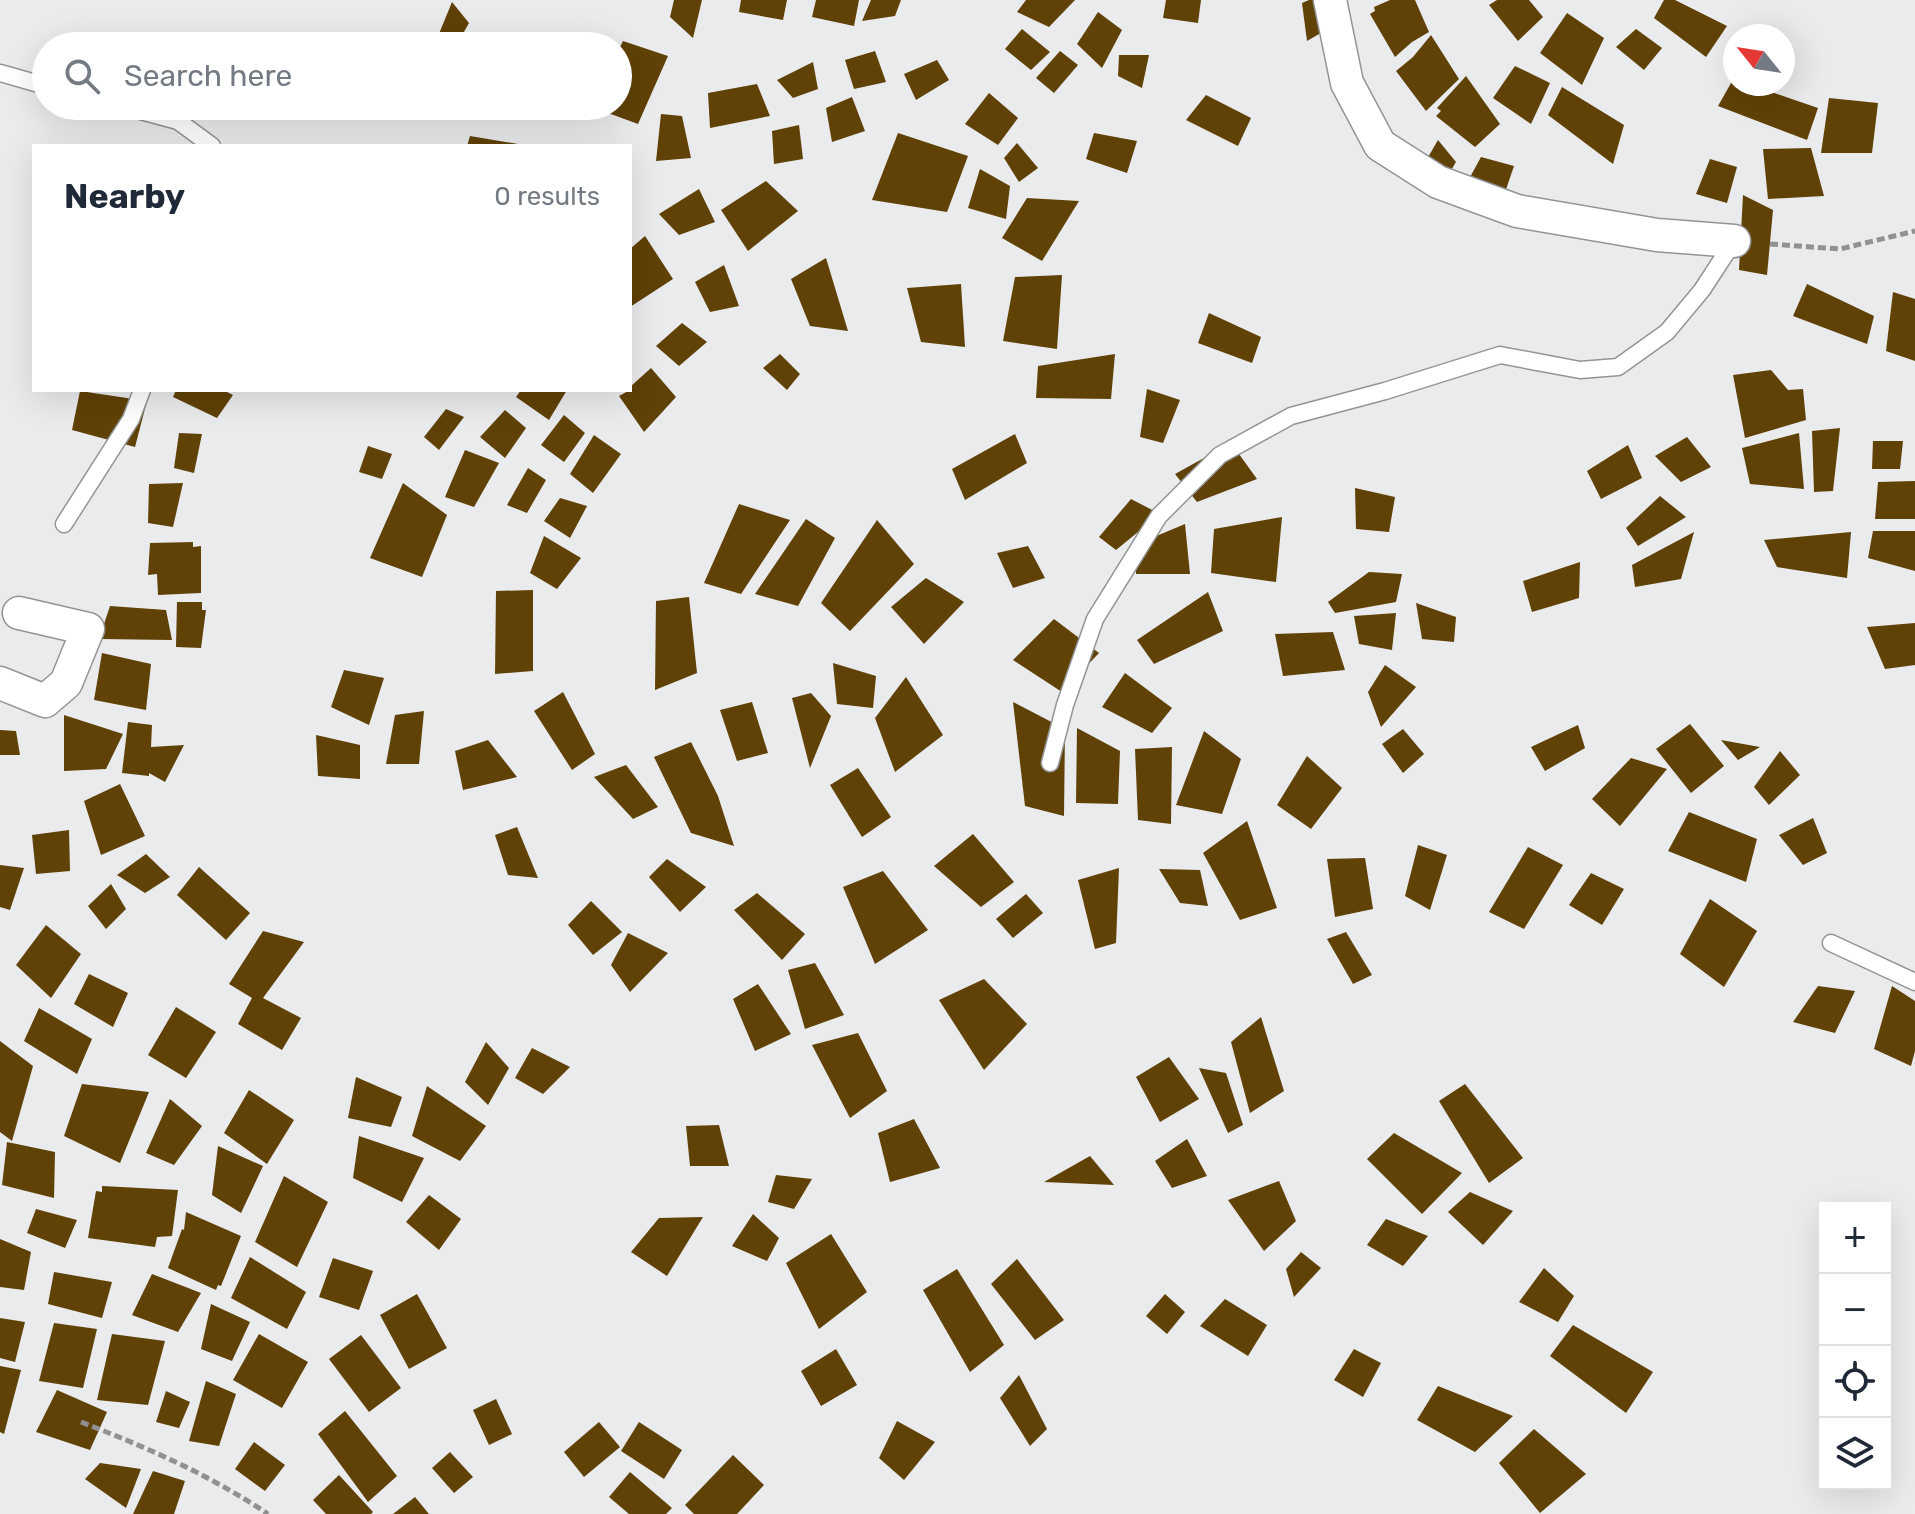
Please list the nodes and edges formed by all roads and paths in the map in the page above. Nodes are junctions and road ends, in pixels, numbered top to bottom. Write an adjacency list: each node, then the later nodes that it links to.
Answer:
1 (1330, 0): 7 (street)
2 (0, 73): 3 (lane)
3 (32, 82)
4 (174, 120): 5 (lane)
5 (209, 144)
6 (1915, 231): 7 (path)
7 (1734, 241): 12 (lane)
8 (141, 392): 9 (lane)
9 (64, 524)
10 (19, 613): 11 (street)
11 (0, 683)
12 (1050, 763)
13 (1831, 943): 14 (lane)
14 (1915, 982)
15 (81, 1422): 16 (path)
16 (268, 1514)

